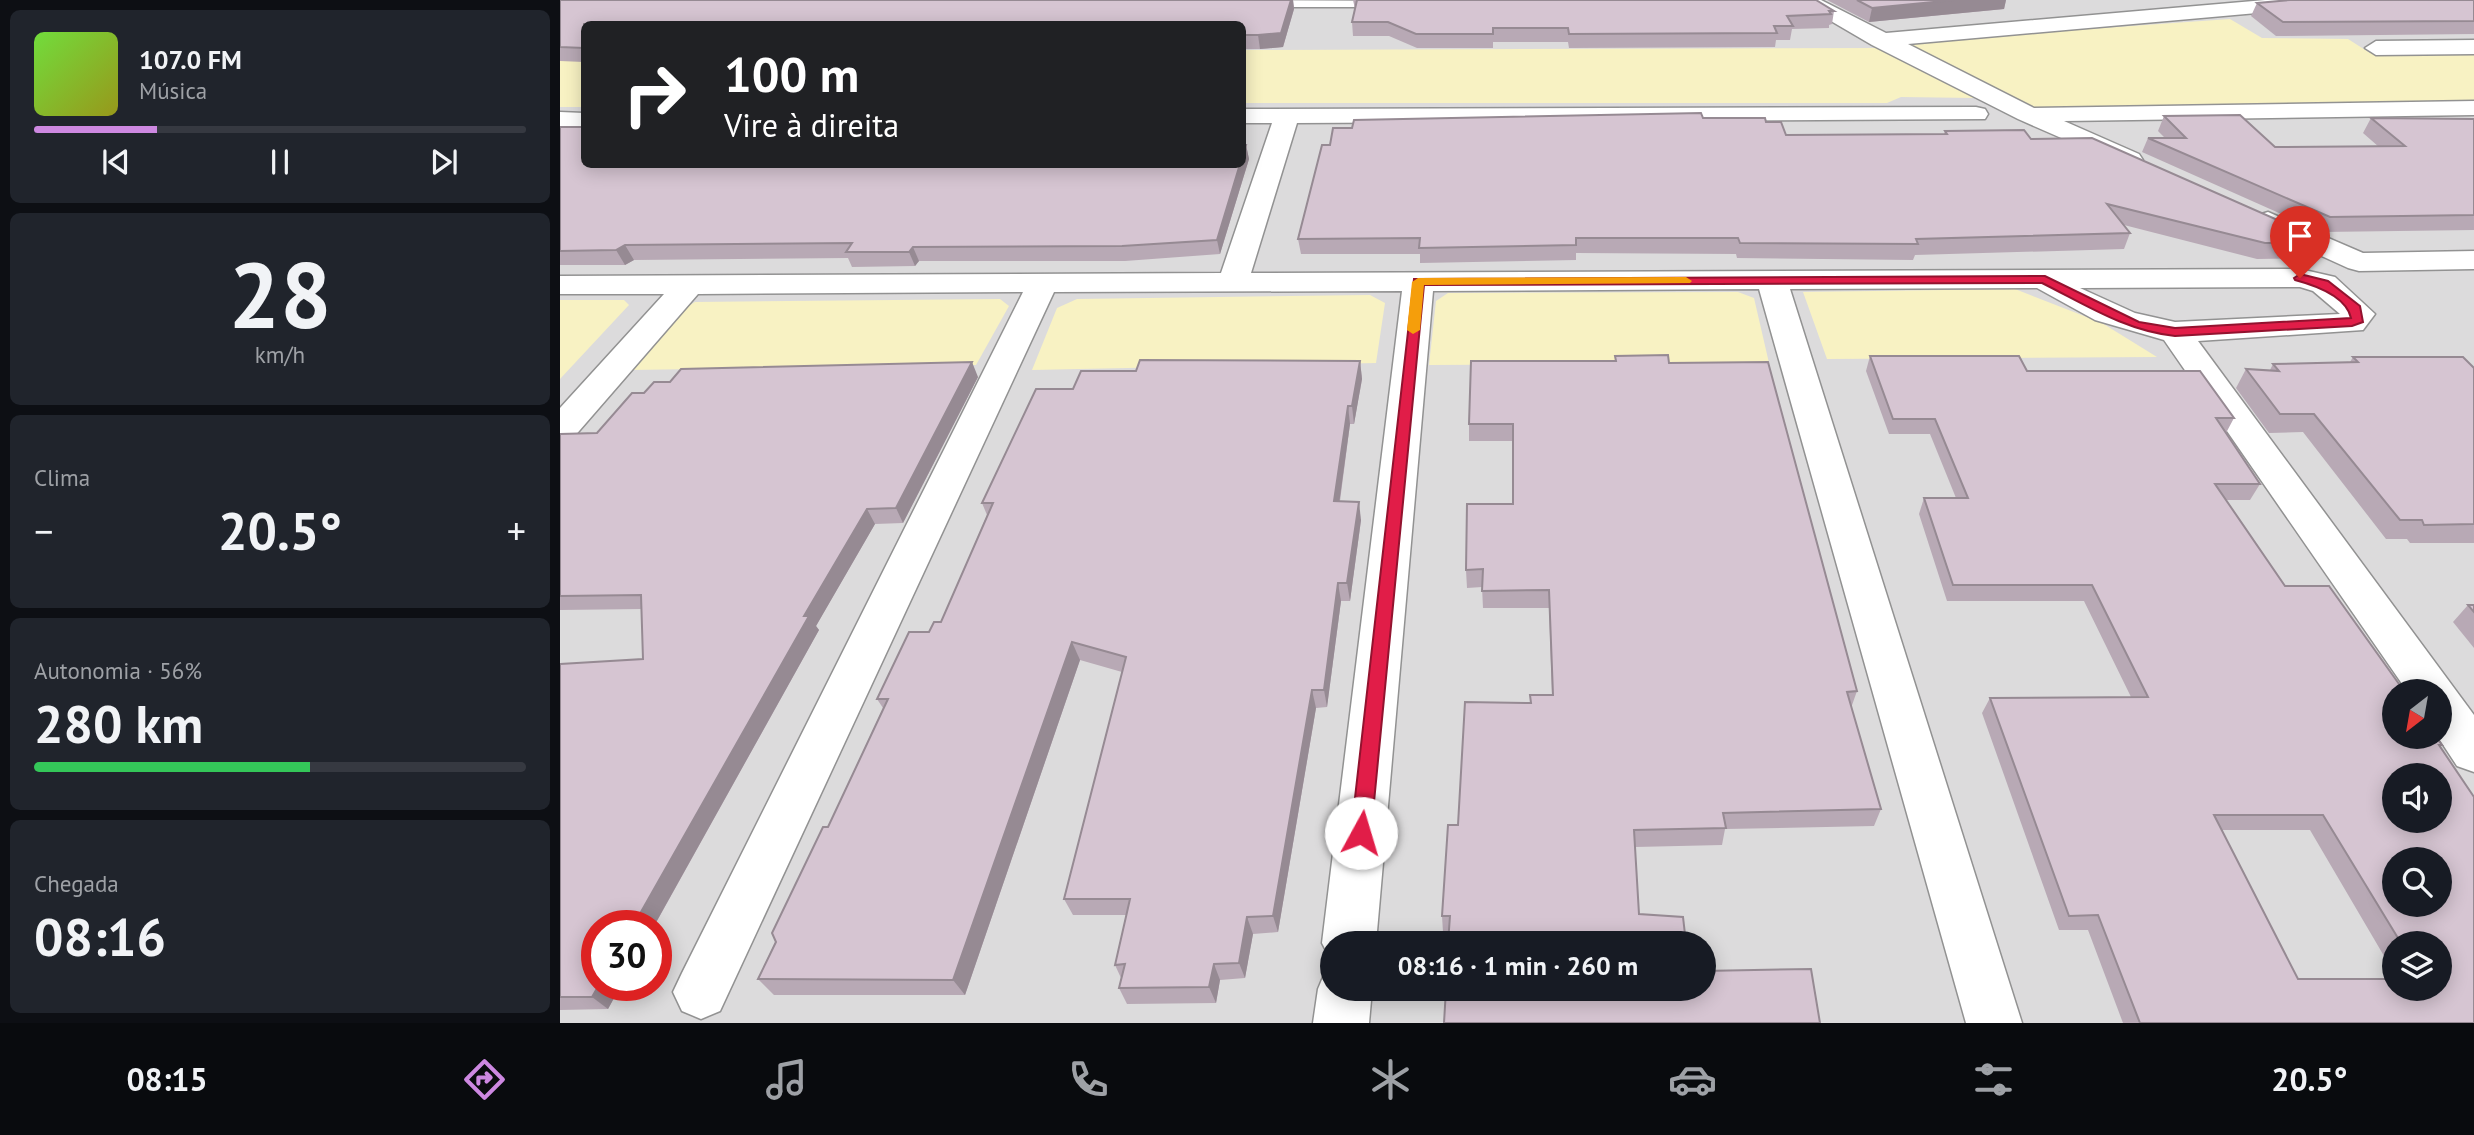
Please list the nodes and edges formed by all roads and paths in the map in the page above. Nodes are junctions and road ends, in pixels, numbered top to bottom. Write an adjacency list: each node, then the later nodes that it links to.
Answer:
1 (1805, 0): 6 (street)
2 (2337, 0): 6 (street)
3 (1225, 1): 4 (street)
4 (1284, 1): 5 (street)
5 (1422, 1)
6 (1880, 40): 11 (street)
7 (2474, 47): 8 (street)
8 (2376, 48)
9 (2474, 108): 11 (street)
10 (1976, 114): 13 (street)
11 (2027, 114): 16 (street)
12 (1246, 116): 13 (street)
13 (1287, 116): 22 (street)
14 (560, 120): 15 (street)
15 (581, 120)
16 (2154, 171)
17 (2244, 211): 18 (street)
18 (2474, 260)
19 (2045, 279): 20 (street); 26 (street); 26 (street)
20 (1772, 280): 23 (street); 35 (street)
21 (1044, 282): 22 (street); 24 (street); 32 (street)
22 (1233, 282): 23 (street)
23 (1418, 282): 31 (street)
24 (690, 284): 25 (street); 27 (street)
25 (560, 285)
26 (2175, 332): 28 (street)
27 (560, 430)
28 (2422, 679)
29 (2452, 720): 30 (street)
30 (2474, 752)
31 (1350, 931)
32 (701, 992)
33 (1344, 1001): 34 (street)
34 (1341, 1023)
35 (1994, 1023)

